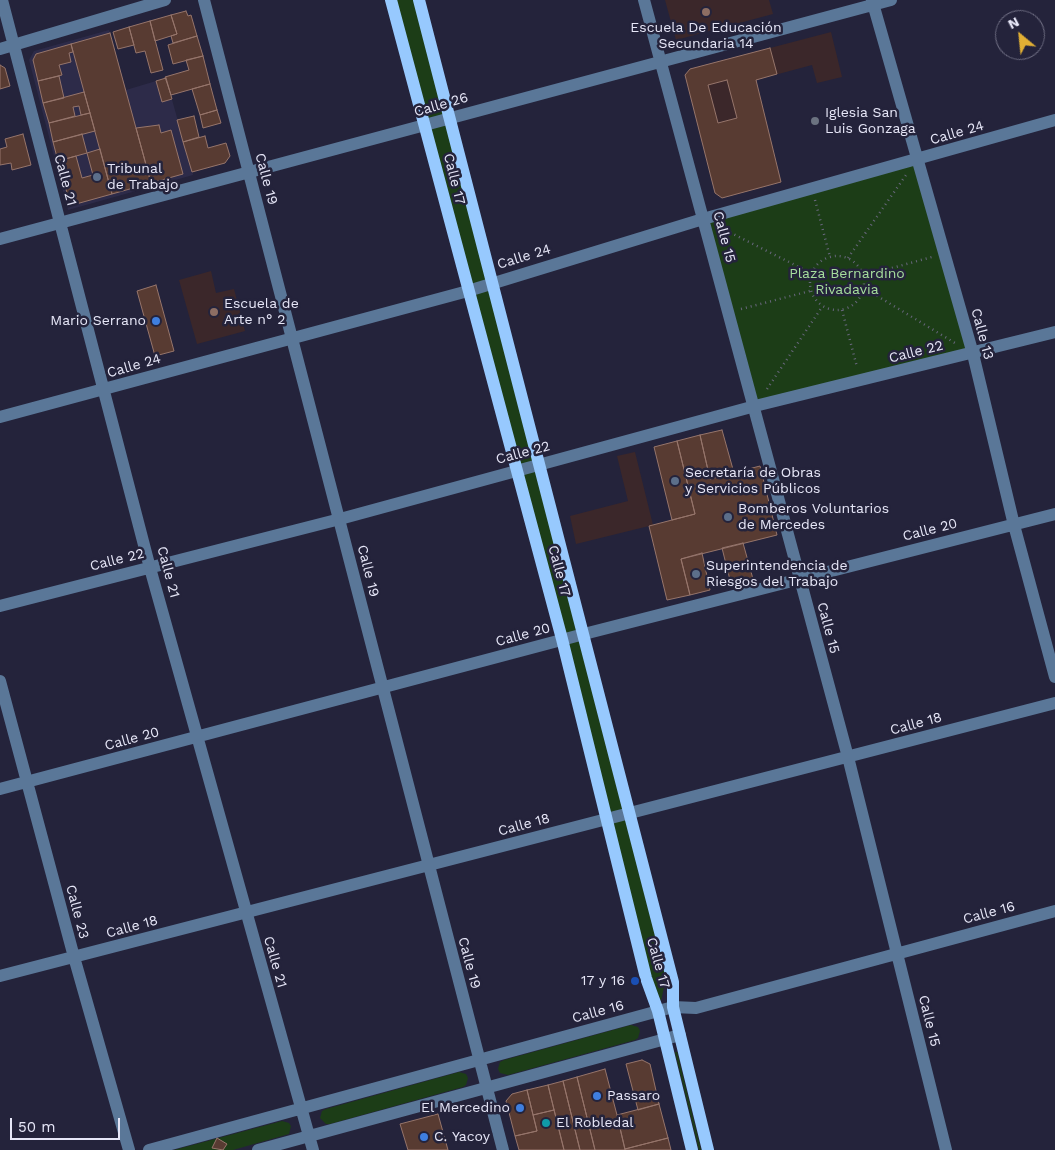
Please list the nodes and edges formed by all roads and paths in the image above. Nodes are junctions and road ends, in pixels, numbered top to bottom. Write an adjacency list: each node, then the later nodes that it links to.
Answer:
1 (2, 0): 9 (street, Calle 21)
2 (165, 0): 9 (street)
3 (204, 0): 16 (street, Calle 19)
4 (391, 0): 14 (main road, Calle 17)
5 (419, 0): 12 (main road, Calle 17)
6 (644, 0): 11 (street, Calle 15)
7 (891, 0): 8 (street, Calle 26)
8 (873, 2): 11 (street, Calle 26); 15 (street, Calle 13)
9 (13, 45): 10 (street); 19 (street, Calle 21)
10 (0, 49)
11 (661, 61): 12 (street, Calle 26); 18 (street, Calle 15)
12 (450, 118): 14 (street, Calle 26); 26 (main road, Calle 17)
13 (1055, 120): 15 (street, Calle 24)
14 (425, 125): 16 (street, Calle 26); 28 (main road, Calle 17)
15 (917, 160): 17 (street, Calle 24); 21 (street, Calle 13); 23 (path)
16 (249, 172): 19 (street, Calle 26); 34 (street, Calle 19)
17 (812, 189): 18 (street, Calle 24); 22 (path)
18 (704, 219): 24 (path); 26 (street, Calle 24); 32 (street, Calle 15)
19 (61, 222): 20 (street, Calle 26); 37 (street, Calle 21)
20 (0, 239)
21 (944, 254): 25 (path); 35 (street, Calle 13)
22 (830, 257): 23 (path); 24 (path)
23 (848, 258): 25 (path)
24 (811, 273): 29 (path)
25 (863, 276): 27 (path)
26 (493, 282): 28 (street, Calle 24); 40 (main road, Calle 17)
27 (864, 288): 31 (path); 35 (path)
28 (468, 291): 34 (street, Calle 24); 41 (main road, Calle 17)
29 (810, 291): 30 (path); 32 (path)
30 (822, 307): 31 (path); 38 (path)
31 (842, 310): 36 (path)
32 (729, 312): 38 (street, Calle 15)
33 (1055, 332): 35 (street, Calle 22)
34 (293, 337): 37 (street, Calle 24); 43 (street, Calle 19)
35 (973, 354): 36 (street, Calle 22); 44 (street, Calle 13)
36 (861, 381): 38 (street, Calle 22)
37 (105, 390): 39 (street, Calle 24); 45 (street, Calle 21)
38 (755, 406): 40 (street, Calle 22); 46 (street, Calle 15)
39 (0, 417)
40 (540, 463): 41 (street, Calle 22); 48 (main road, Calle 17)
41 (515, 470): 43 (street, Calle 22); 49 (main road, Calle 17)
42 (1055, 514): 44 (street, Calle 20)
43 (340, 519): 45 (street, Calle 22); 52 (street, Calle 19)
44 (1014, 524): 46 (street, Calle 20); 50 (street, Calle 13)
45 (150, 568): 47 (street, Calle 22); 54 (street, Calle 21)
46 (798, 578): 48 (street, Calle 20); 55 (street, Calle 15)
47 (0, 606)
48 (584, 634): 49 (street, Calle 20); 58 (main road, Calle 17)
49 (562, 639): 52 (street, Calle 20); 59 (main road, Calle 17)
50 (1055, 678)
51 (0, 681): 56 (street, Calle 23)
52 (383, 689): 54 (street, Calle 20); 60 (street, Calle 19)
53 (1055, 703): 55 (street, Calle 18)
54 (199, 737): 56 (street, Calle 20); 62 (street, Calle 21)
55 (848, 758): 58 (street, Calle 18); 63 (street, Calle 15)
56 (28, 782): 57 (street, Calle 20); 64 (street, Calle 23)
57 (0, 789)
58 (630, 813): 59 (street, Calle 18); 66 (main road, Calle 17)
59 (606, 819): 60 (street, Calle 18); 67 (main road, Calle 17)
60 (428, 866): 62 (street, Calle 18); 70 (street, Calle 19)
61 (1055, 911): 63 (street, Calle 16)
62 (245, 912): 64 (street, Calle 18); 72 (street, Calle 21)
63 (897, 954): 66 (street, Calle 16); 81 (street, Calle 15)
64 (74, 957): 65 (street, Calle 18); 74 (street, Calle 23)
65 (0, 976)
66 (674, 1007): 67 (street, Calle 16); 68 (main road, Calle 17)
67 (658, 1011): 69 (main road, Calle 17); 70 (street, Calle 16)
68 (680, 1035): 69 (street); 80 (main road, Calle 17)
69 (665, 1039): 71 (street); 79 (main road, Calle 17)
70 (480, 1060): 71 (street, Calle 19); 72 (street, Calle 16)
71 (487, 1088): 73 (street); 78 (street, Calle 19)
72 (302, 1108): 73 (street, Calle 21); 75 (street, Calle 16)
73 (310, 1136): 76 (street); 77 (street, Calle 21)
74 (129, 1150)
75 (149, 1150)
76 (258, 1150)
77 (313, 1150)
78 (503, 1150)
79 (692, 1150)
80 (708, 1150)
81 (946, 1150)

